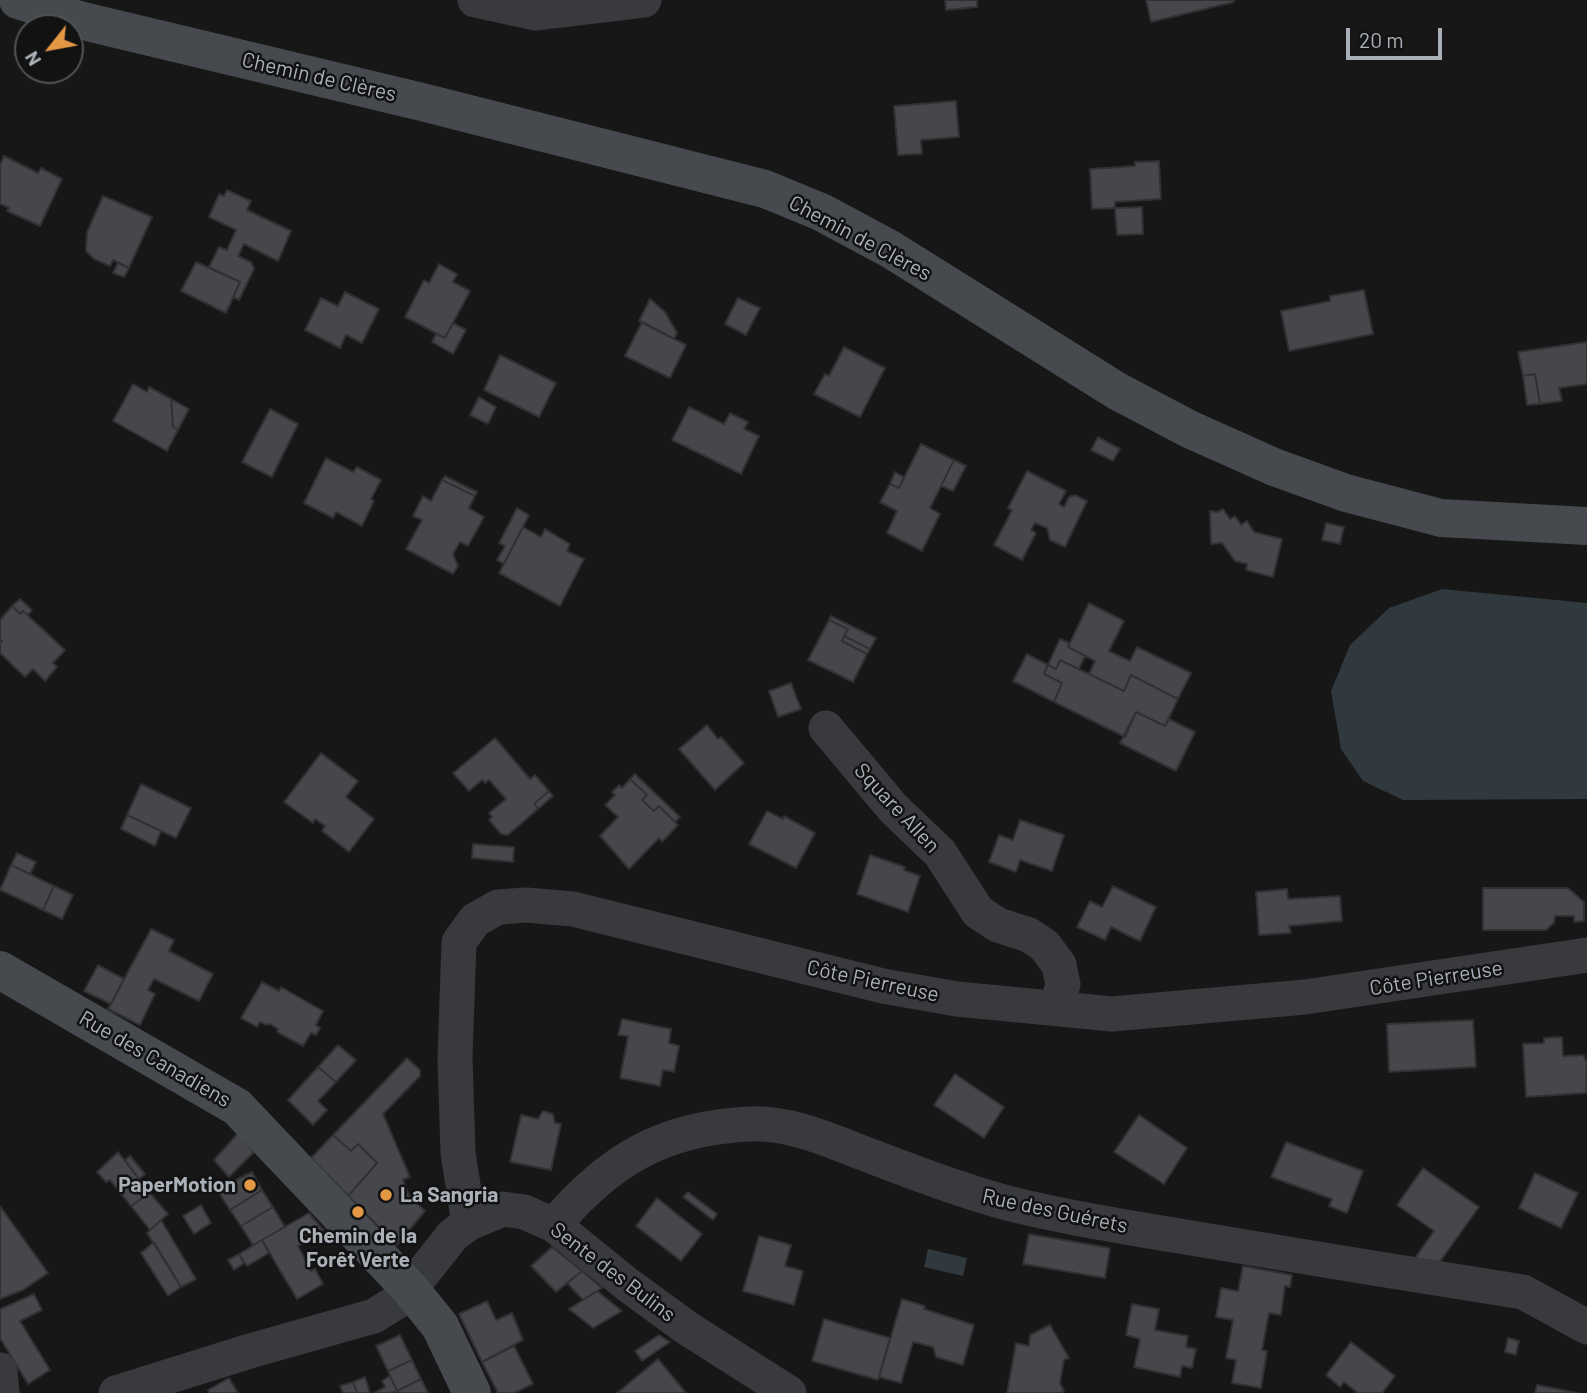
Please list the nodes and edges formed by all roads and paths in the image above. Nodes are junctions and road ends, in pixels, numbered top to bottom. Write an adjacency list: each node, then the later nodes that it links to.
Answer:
1 (18, 0): 4 (street, Chemin de Clères)
2 (475, 0): 3 (street)
3 (644, 0)
4 (1587, 526)
5 (826, 728): 8 (street, Square Allen)
6 (1587, 955): 8 (street, Côte Pierreuse)
7 (0, 971): 11 (street, Rue des Canadiens)
8 (1057, 1007): 9 (street, Côte Pierreuse)
9 (469, 1223): 10 (street, Sente des Bulins); 11 (street, Sente des Bulins)
10 (554, 1225): 12 (street, Rue des Guérets); 17 (street, Sente des Bulins)
11 (410, 1289): 15 (street); 16 (street, Rue des Canadiens)
12 (1587, 1327)
13 (0, 1370): 14 (street)
14 (2, 1393)
15 (116, 1393)
16 (472, 1393)
17 (789, 1393)

